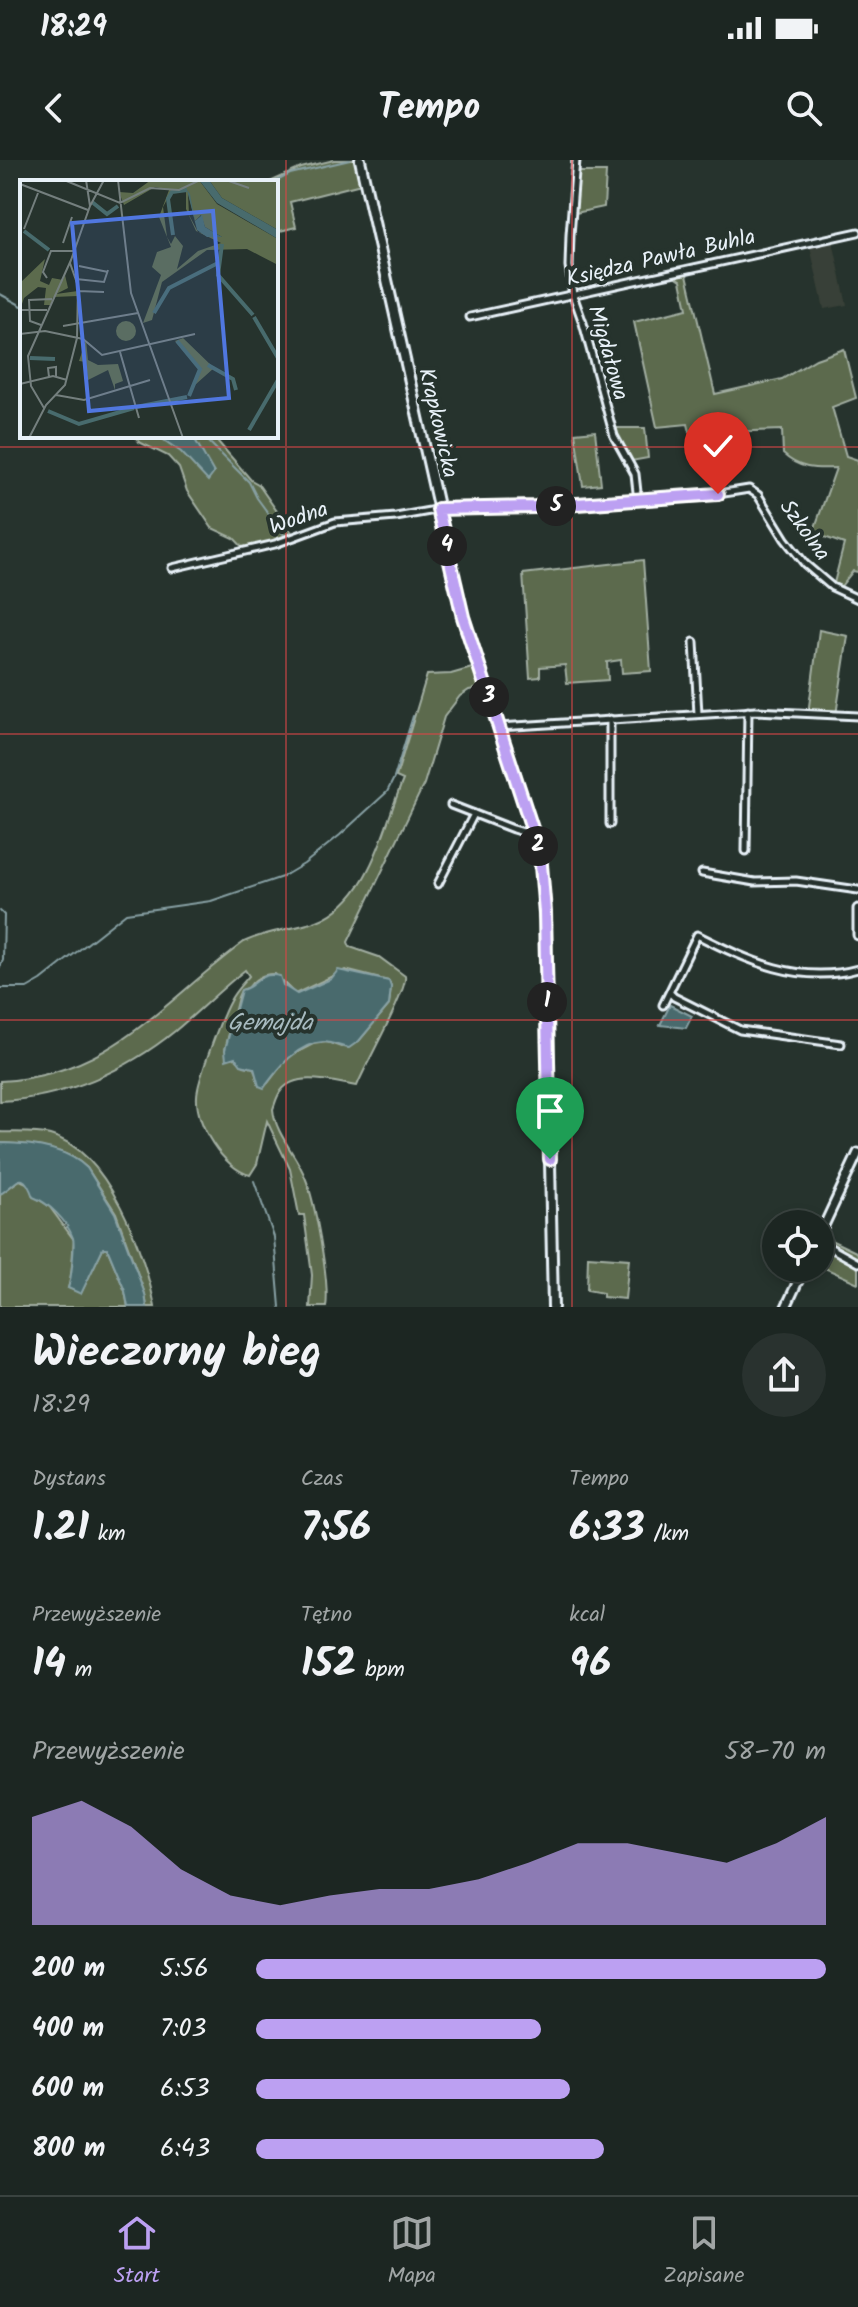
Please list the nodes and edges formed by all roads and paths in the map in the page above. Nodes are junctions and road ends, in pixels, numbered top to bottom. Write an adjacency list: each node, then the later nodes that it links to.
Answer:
1 (360, 160): 7 (main road, Krapkowicka)
2 (576, 160): 4 (street, Migdałowa)
3 (858, 232): 4 (street, Księdza Pawła Buhla)
4 (573, 295): 5 (street, Księdza Pawła Buhla); 6 (street, Migdałowa)
5 (470, 317)
6 (638, 501): 7 (street, Szkolna); 9 (street, Szkolna)
7 (438, 509): 8 (street, Wodna); 15 (main road, Krapkowicka)
8 (172, 568)
9 (858, 599)
10 (694, 642): 12 (street)
11 (748, 711): 12 (street); 13 (street); 20 (street)
12 (698, 714): 14 (street)
13 (858, 716)
14 (610, 719): 15 (street); 18 (street)
15 (499, 727): 19 (main road, Krapkowicka)
16 (451, 805): 17 (street)
17 (474, 814): 19 (street); 22 (street)
18 (610, 824)
19 (534, 830): 35 (main road, Krapkowicka)
20 (746, 851)
21 (702, 873): 23 (street)
22 (438, 884)
23 (858, 890)
24 (858, 909): 25 (main road)
25 (858, 935)
26 (858, 969): 27 (street)
27 (669, 992): 28 (street); 29 (street)
28 (663, 1005)
29 (841, 1044)
30 (858, 1153): 31 (main road)
31 (831, 1210)
32 (834, 1250): 33 (street)
33 (858, 1263)
34 (798, 1282): 36 (main road)
35 (553, 1307)
36 (786, 1307)

